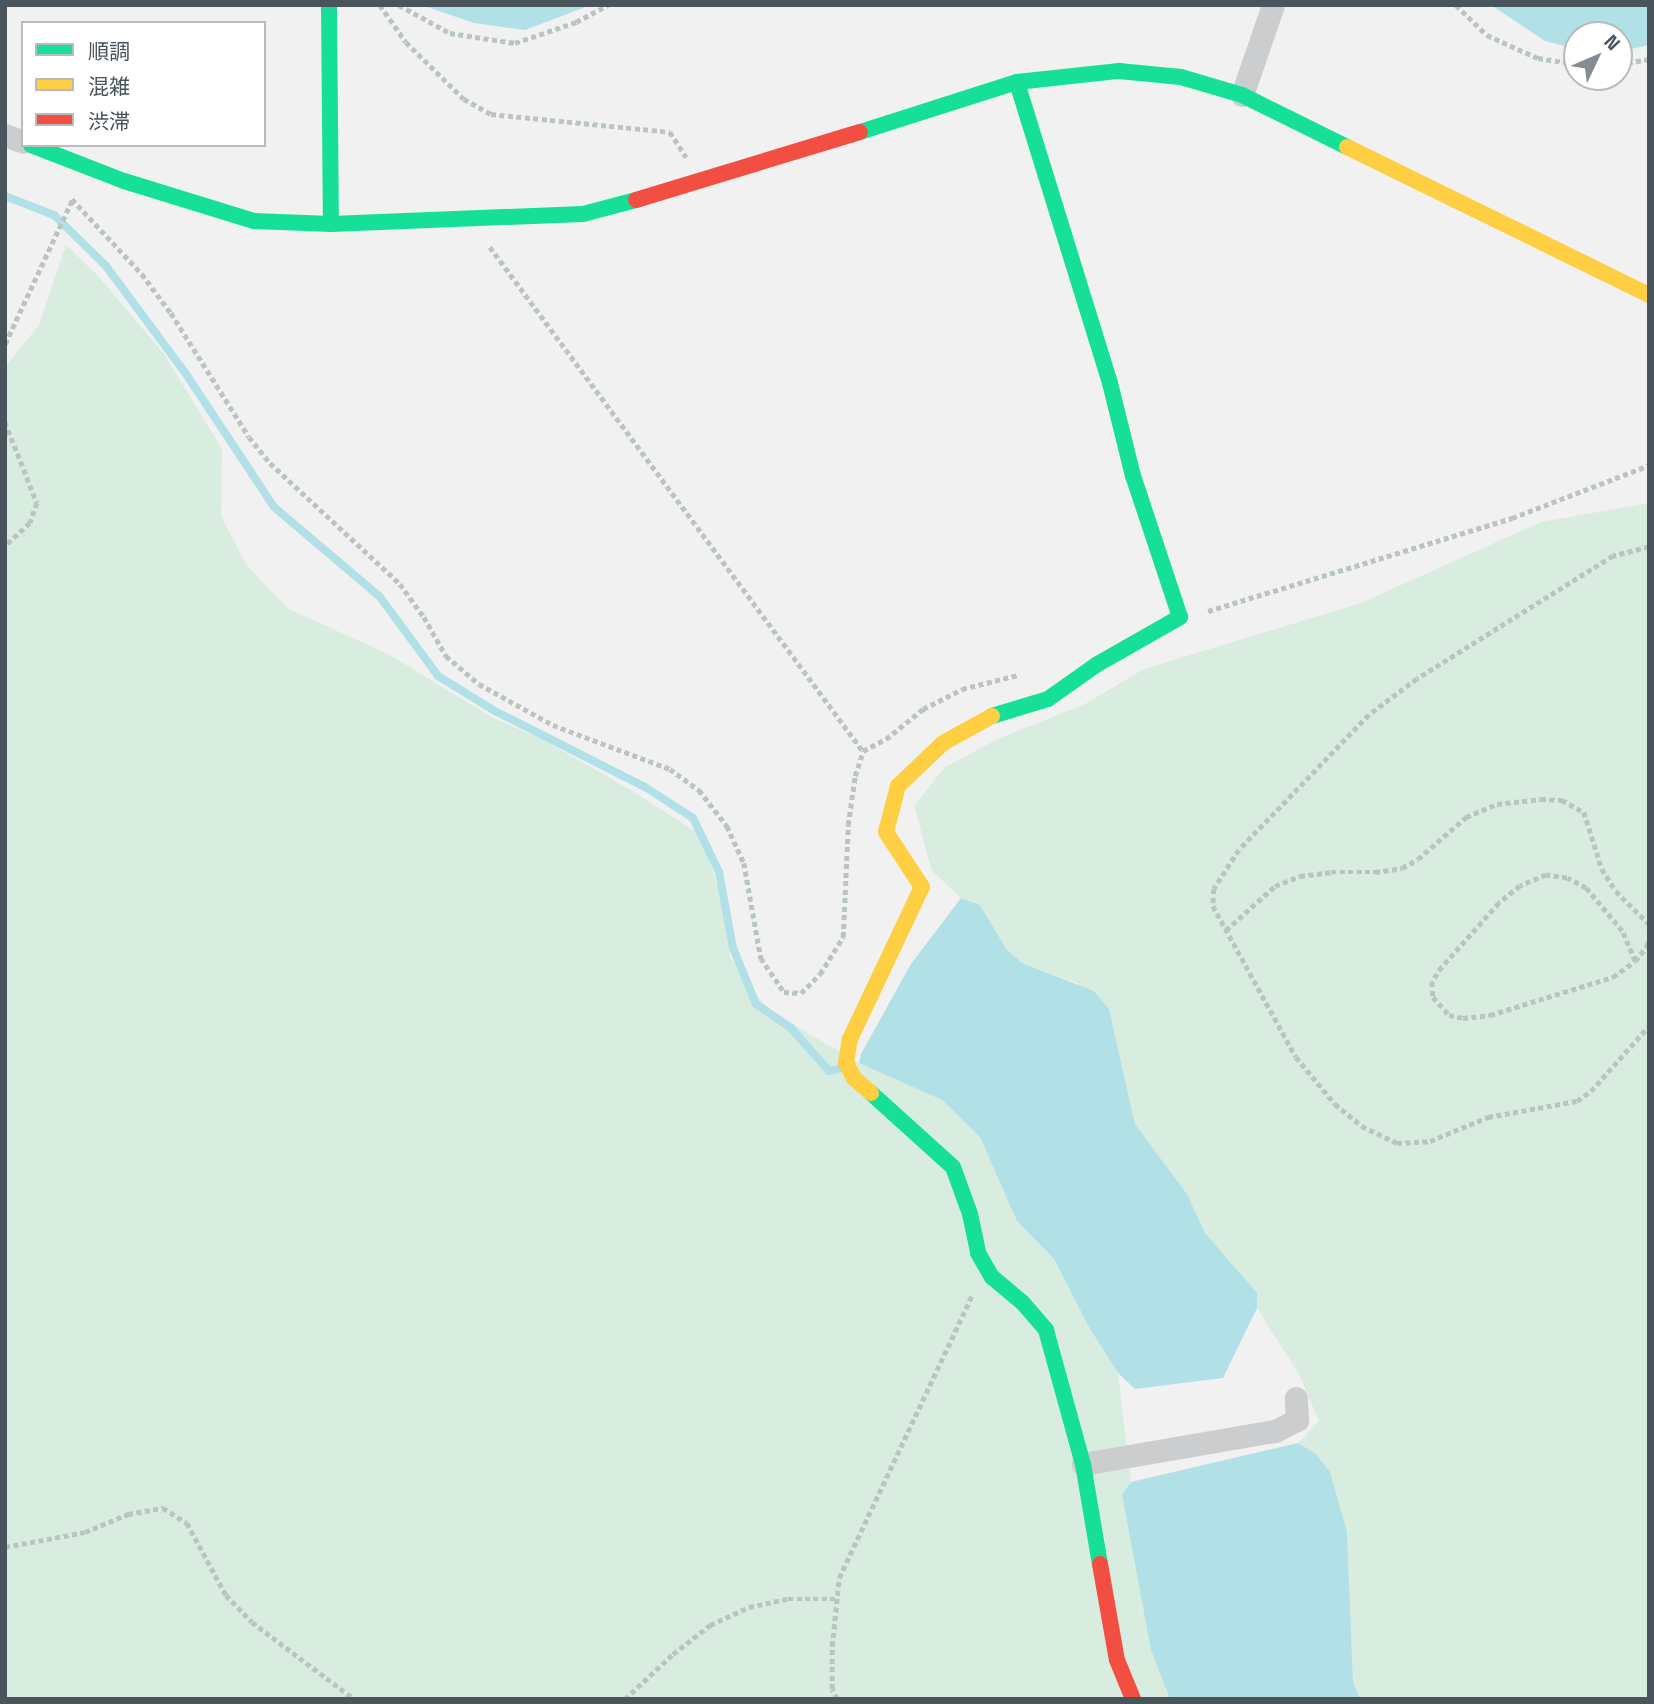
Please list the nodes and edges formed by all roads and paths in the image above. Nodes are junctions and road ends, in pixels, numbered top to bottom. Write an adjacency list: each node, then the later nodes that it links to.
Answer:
1 (329, 5): 15 (street)
2 (380, 5): 12 (path)
3 (399, 5): 4 (path)
4 (608, 5)
5 (1273, 5): 9 (street)
6 (1457, 5): 7 (path)
7 (1563, 62)
8 (1017, 82): 9 (street); 12 (street); 22 (street)
9 (1242, 95): 16 (street)
10 (36, 147): 11 (street)
11 (87, 167): 13 (path); 15 (street)
12 (701, 182): 14 (street)
13 (72, 199): 17 (path); 24 (path)
14 (468, 219): 15 (street); 24 (path)
15 (331, 224)
16 (1649, 295)
17 (5, 344)
18 (5, 422): 20 (path)
19 (1649, 465): 22 (path)
20 (5, 546)
21 (1649, 547): 26 (path)
22 (1180, 617): 30 (street)
23 (1020, 674): 24 (path)
24 (863, 751)
25 (1649, 924): 26 (path)
26 (1226, 930): 29 (path)
27 (1649, 937): 28 (path)
28 (1635, 961): 28 (path)
29 (1649, 1026)
30 (985, 1265): 32 (street); 34 (path)
31 (1296, 1398): 32 (street)
32 (1083, 1464): 38 (street)
33 (5, 1547): 35 (path)
34 (837, 1599): 36 (path); 37 (path)
35 (354, 1699)
36 (625, 1699)
37 (836, 1699)
38 (1133, 1699)

